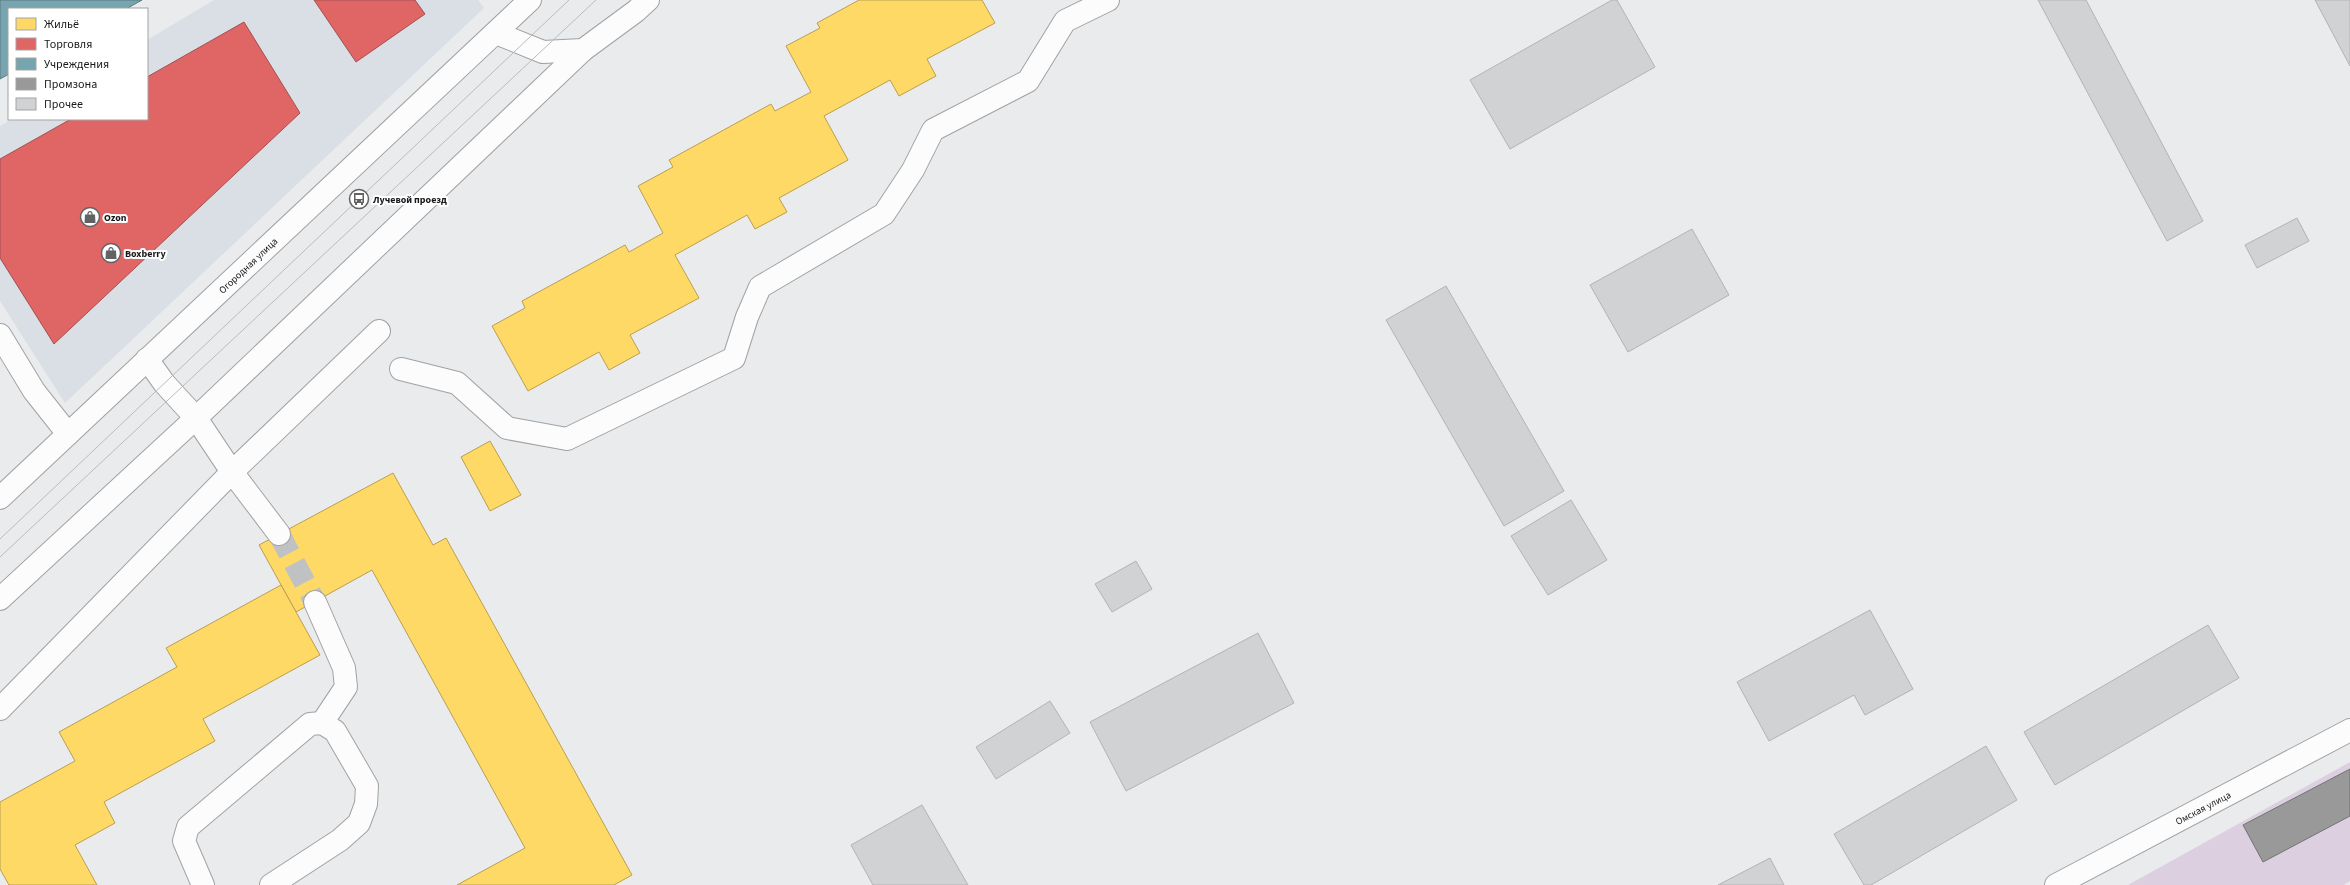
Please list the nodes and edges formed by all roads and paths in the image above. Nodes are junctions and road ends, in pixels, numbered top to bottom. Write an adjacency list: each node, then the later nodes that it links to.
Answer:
1 (530, 0): 4 (street, Огородная улица)
2 (648, 0): 5 (street)
3 (1108, 0): 9 (street)
4 (496, 33): 5 (street); 8 (street, Огородная улица)
5 (583, 50): 10 (street)
6 (379, 331): 12 (street)
7 (0, 335): 11 (street)
8 (147, 359): 10 (street); 11 (street, Огородная улица)
9 (401, 369)
10 (196, 418): 12 (street); 15 (street)
11 (68, 434): 13 (street, Огородная улица)
12 (232, 472): 14 (street); 17 (street)
13 (0, 498)
14 (279, 534)
15 (0, 599)
16 (315, 602): 18 (street)
17 (0, 708)
18 (322, 724): 20 (street); 21 (street)
19 (2350, 730): 22 (street, Омская улица)
20 (203, 885)
21 (271, 885)
22 (2056, 885)

